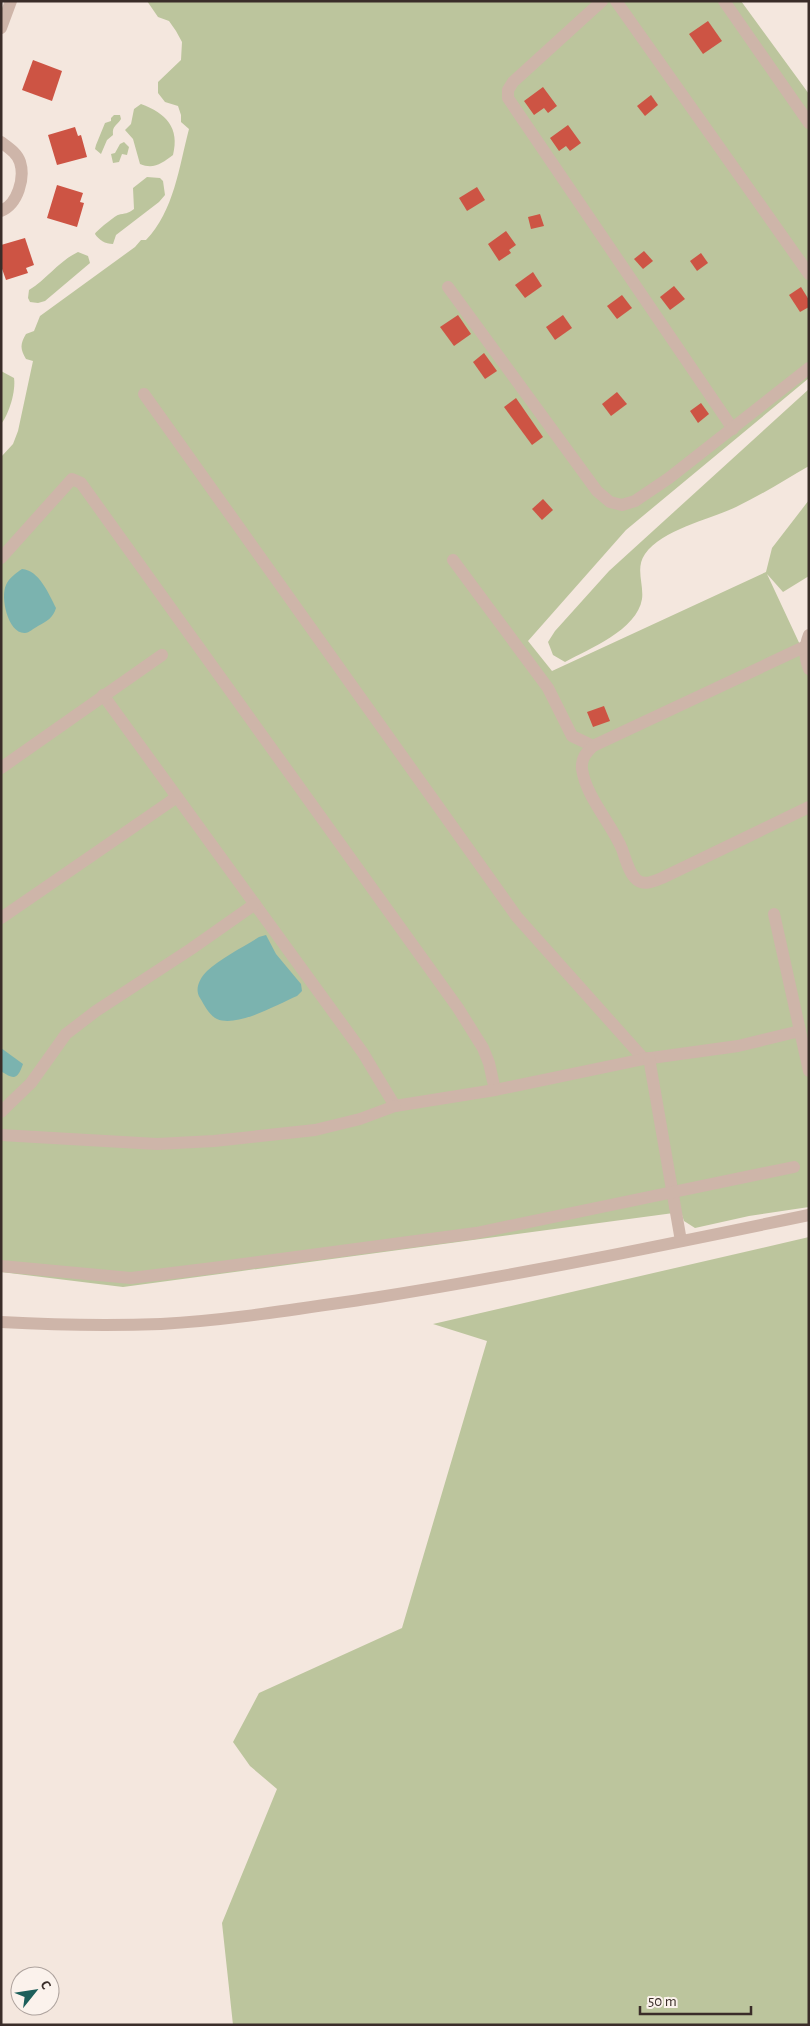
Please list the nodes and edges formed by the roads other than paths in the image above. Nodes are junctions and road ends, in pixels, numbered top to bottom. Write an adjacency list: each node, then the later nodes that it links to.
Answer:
1 (11, 1): 5 (street)
2 (602, 1): 13 (street)
3 (616, 1): 9 (street)
4 (724, 1): 6 (street)
5 (1, 28)
6 (809, 123)
7 (1, 142): 8 (street)
8 (1, 211)
9 (809, 274)
10 (448, 287): 13 (street)
11 (809, 368): 13 (street)
12 (144, 394): 28 (street)
13 (733, 429)
14 (1, 558): 30 (street)
15 (453, 560): 20 (street)
16 (807, 641): 18 (street); 20 (street)
17 (162, 654): 19 (street)
18 (809, 669)
19 (103, 695): 21 (street); 22 (street)
20 (593, 746): 23 (street)
21 (1, 768)
22 (177, 797): 24 (street); 26 (street)
23 (809, 807)
24 (255, 904): 31 (street); 32 (street)
25 (774, 914): 27 (street)
26 (1, 918)
27 (800, 1031): 28 (street); 29 (street)
28 (647, 1059): 30 (street); 35 (street)
29 (809, 1071)
30 (495, 1090): 31 (street)
31 (395, 1106): 33 (street)
32 (1, 1112)
33 (1, 1135)
34 (794, 1167): 35 (street)
35 (673, 1193): 37 (street); 38 (street)
36 (809, 1215): 37 (street)
37 (681, 1241): 39 (street)
38 (1, 1266)
39 (1, 1322)

